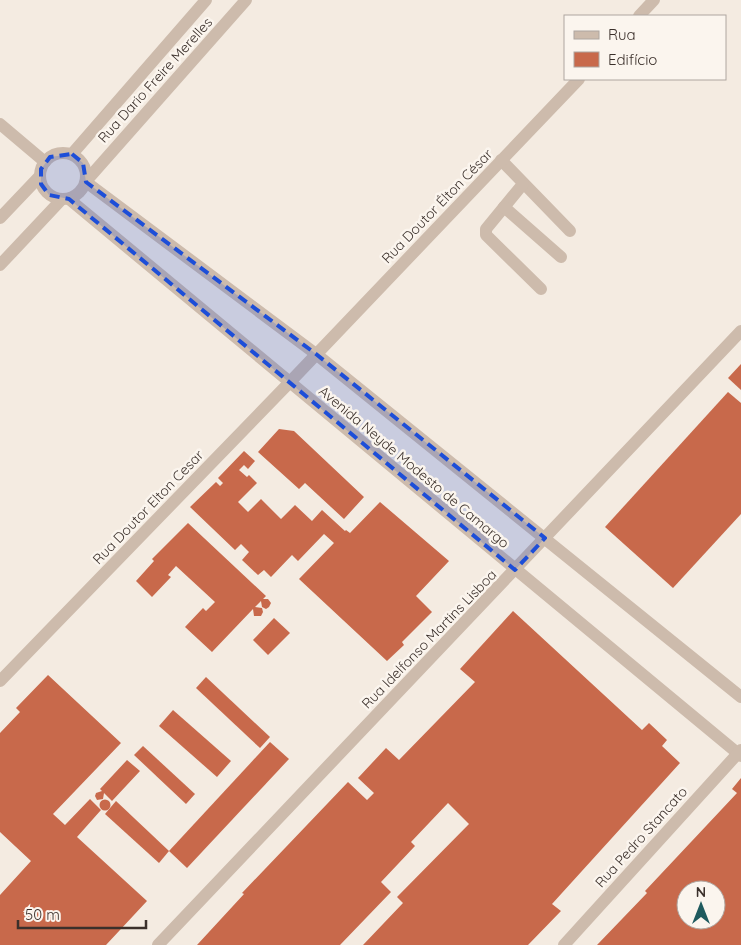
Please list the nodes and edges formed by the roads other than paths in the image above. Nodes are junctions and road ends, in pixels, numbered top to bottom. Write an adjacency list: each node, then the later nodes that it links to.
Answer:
1 (206, 0): 7 (street, Rua Dario Freire Merelles)
2 (246, 0): 11 (street, Rua Dario Freire Merelles)
3 (654, 0): 4 (street)
4 (640, 15)
5 (578, 80): 8 (street, Rua Doutor Élton César)
6 (0, 124): 9 (street)
7 (72, 154): 9 (street); 11 (street)
8 (501, 160): 12 (street); 21 (street, Rua Doutor Élton César)
9 (45, 162): 10 (street)
10 (40, 176): 13 (street); 15 (street)
11 (86, 181): 13 (street); 21 (street, Avenida Neyde Modesto de Camargo)
12 (523, 184): 14 (street); 16 (street)
13 (65, 199): 18 (street); 22 (street, Avenida Neyde Modesto de Camargo)
14 (504, 207): 17 (street); 19 (street)
15 (0, 218)
16 (570, 231)
17 (561, 258)
18 (0, 265)
19 (541, 289)
20 (741, 331): 23 (street, Rua Idelfonso Martins Lisboa)
21 (316, 354): 22 (street, Rua Doutor Elton Cesar); 23 (street, Avenida Neyde Modesto de Camargo)
22 (289, 383): 24 (street, Avenida Neyde Modesto de Camargo); 25 (street, Rua Doutor Elton Cesar)
23 (545, 538): 24 (street, Rua Idelfonso Martins Lisboa); 26 (street, Avenida Neyde Modesto de Camargo)
24 (515, 570): 27 (street, Avenida Neyde Modesto de Camargo); 28 (street, Rua Idelfonso Martins Lisboa)
25 (0, 681)
26 (741, 697)
27 (740, 753): 29 (street, Rua Pedro Stancato)
28 (158, 945)
29 (564, 945)

